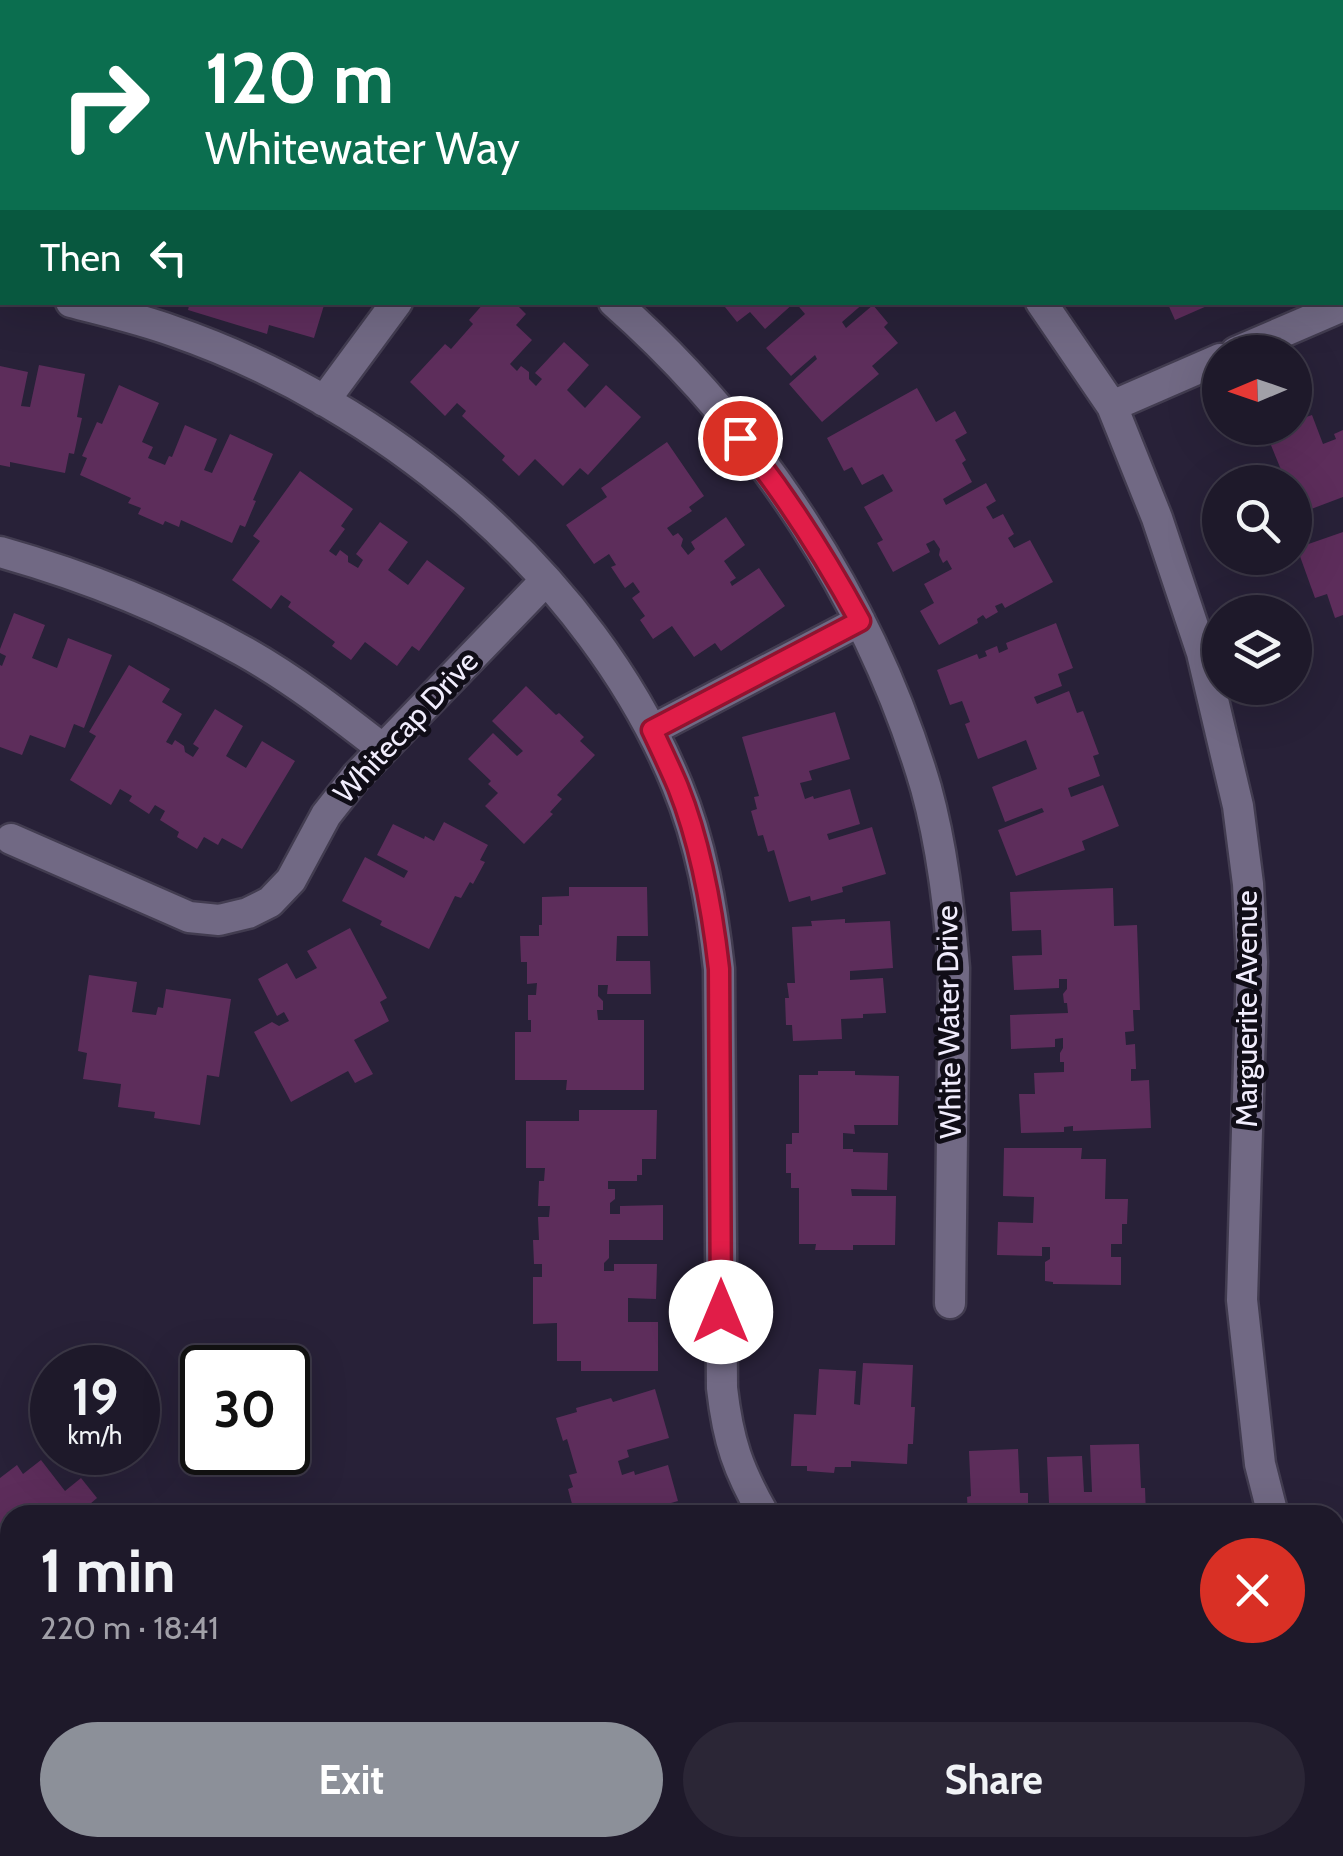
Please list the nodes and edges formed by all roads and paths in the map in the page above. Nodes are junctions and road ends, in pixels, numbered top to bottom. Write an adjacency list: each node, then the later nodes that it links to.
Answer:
1 (95, 305): 6 (street)
2 (395, 305): 9 (street)
3 (617, 305): 13 (street, White Water Drive)
4 (1043, 305): 10 (street, Marguerite Avenue)
5 (1343, 306): 7 (street)
6 (134, 310): 9 (street)
7 (1276, 335)
8 (1202, 367): 10 (street)
9 (324, 401): 12 (street)
10 (1112, 406): 19 (street, Marguerite Avenue)
11 (0, 552): 15 (street)
12 (545, 580): 14 (street); 15 (street, Whitecap Drive)
13 (860, 621): 14 (street); 17 (street, White Water Drive)
14 (652, 730): 18 (street)
15 (382, 749): 16 (street, Whitecap Drive)
16 (12, 839)
17 (950, 1303)
18 (758, 1505)
19 (1270, 1505)

